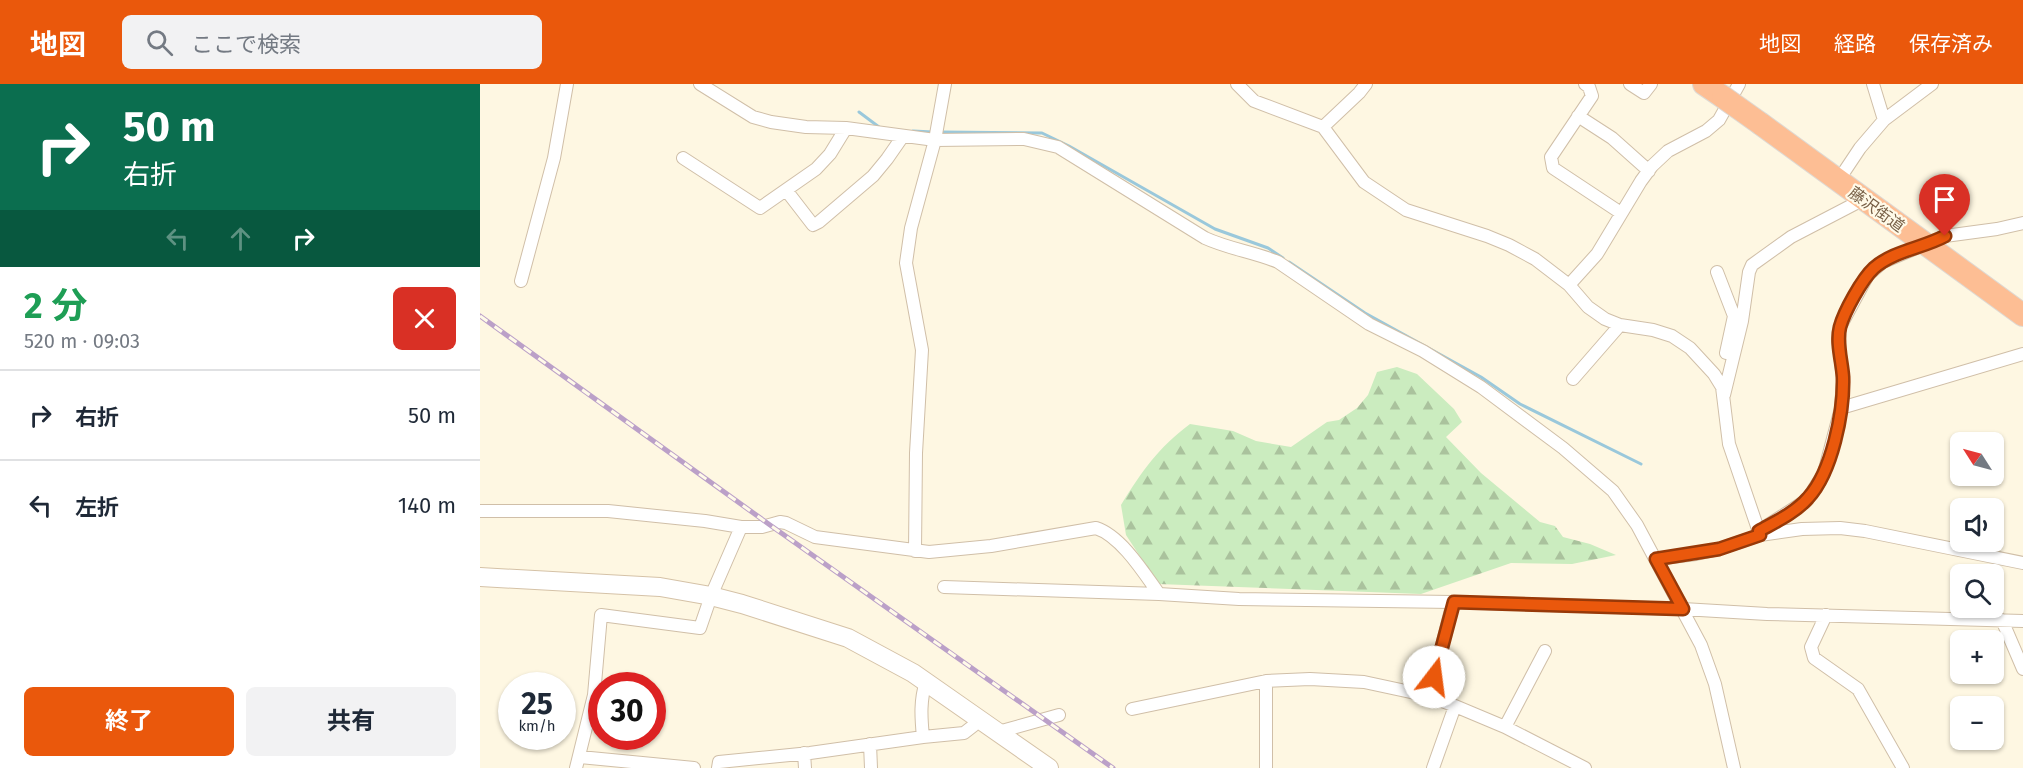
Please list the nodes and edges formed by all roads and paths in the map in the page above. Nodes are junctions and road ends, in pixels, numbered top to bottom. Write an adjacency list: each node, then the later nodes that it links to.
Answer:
1 (567, 84): 28 (street)
2 (700, 84): 16 (street)
3 (945, 84): 18 (street)
4 (1237, 84): 15 (street)
5 (1366, 84): 15 (street)
6 (1585, 84): 13 (street)
7 (1630, 84): 8 (street)
8 (1651, 84)
9 (1704, 84): 12 (highway)
10 (1873, 84): 14 (street)
11 (1932, 84): 14 (street)
12 (1734, 88): 20 (street); 21 (highway, 藤沢街道, bridge)
13 (1578, 116): 20 (street); 24 (street)
14 (1884, 120): 21 (street)
15 (1323, 127): 29 (street)
16 (846, 128): 17 (street); 22 (street)
17 (903, 136): 18 (street); 22 (street)
18 (935, 140): 39 (street); 40 (street)
19 (683, 158): 22 (street)
20 (1648, 171): 24 (street)
21 (1838, 181): 23 (highway, 藤沢街道)
22 (786, 190)
23 (1864, 199): 26 (highway, 藤沢街道); 34 (street)
24 (1622, 213): 29 (street)
25 (2023, 223): 26 (street)
26 (1925, 244): 30 (highway, 藤沢街道); 35 (street)
27 (1717, 272): 34 (street)
28 (521, 281)
29 (1569, 285): 31 (street)
30 (2023, 315)
31 (1620, 325): 33 (street); 34 (street)
32 (2023, 354): 35 (street)
33 (1573, 379)
34 (1722, 390): 38 (street)
35 (1841, 408): 38 (street)
36 (480, 511): 37 (street)
37 (741, 527): 39 (street); 45 (street)
38 (1759, 533): 40 (street); 41 (street)
39 (915, 550): 44 (street)
40 (1656, 559): 47 (street)
41 (2023, 563)
42 (480, 577): 45 (street)
43 (944, 587): 44 (street)
44 (1159, 594): 46 (street)
45 (711, 596): 53 (street); 65 (street)
46 (1454, 602): 47 (street); 55 (street)
47 (1683, 609): 48 (street); 74 (street)
48 (1827, 615): 49 (street); 75 (street)
49 (2002, 620): 50 (street); 52 (street)
50 (2023, 621)
51 (1545, 651): 60 (street)
52 (2023, 669)
53 (926, 681): 59 (street); 62 (street)
54 (1266, 681): 55 (street); 57 (street); 71 (street)
55 (1429, 696): 56 (street)
56 (1455, 706): 60 (street); 72 (street)
57 (1132, 709)
58 (1059, 715): 61 (street)
59 (979, 719): 61 (street); 62 (street)
60 (1505, 727): 73 (street)
61 (998, 732): 70 (street)
62 (923, 736): 63 (street)
63 (870, 744): 64 (street); 69 (street)
64 (804, 753): 67 (street); 68 (street)
65 (578, 763): 66 (street)
66 (694, 768)
67 (718, 768)
68 (805, 768)
69 (871, 768)
70 (1049, 768)
71 (1266, 768)
72 (1433, 768)
73 (1585, 768)
74 (1734, 768)
75 (1903, 768)

